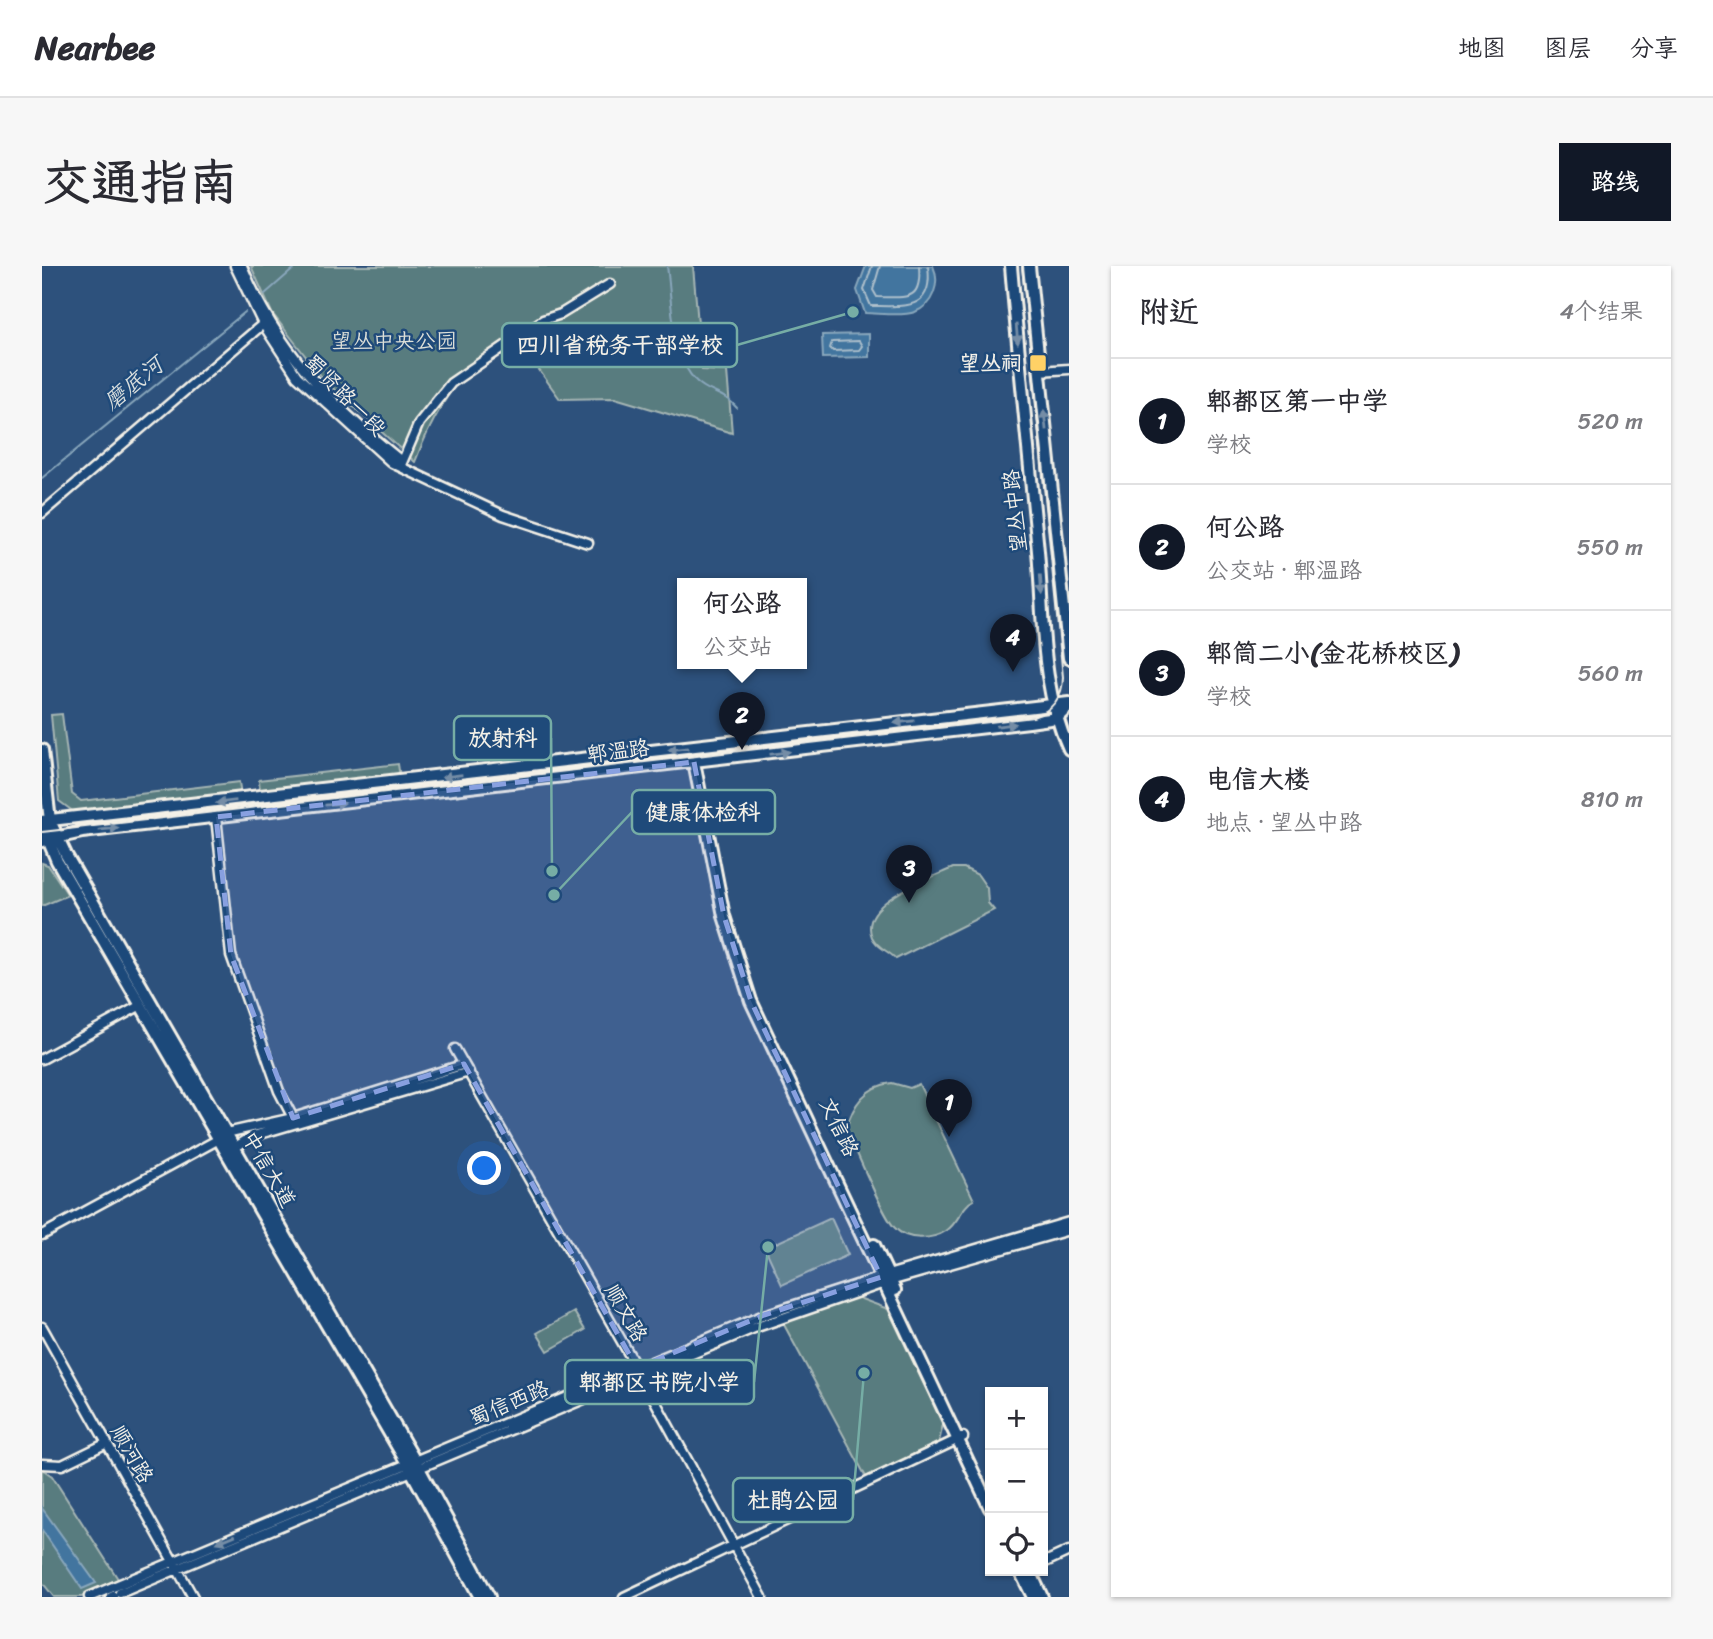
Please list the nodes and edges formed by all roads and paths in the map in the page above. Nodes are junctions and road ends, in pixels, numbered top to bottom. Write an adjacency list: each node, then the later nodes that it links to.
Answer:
1 (235, 266): 6 (street, 蜀贤路一段)
2 (242, 266): 9 (street, 蜀贤路一段)
3 (1011, 266): 14 (main road, 望丛中路, one-way to 14)
4 (1029, 266): 8 (main road, 望丛中路)
5 (610, 284): 9 (street)
6 (263, 324): 9 (street, 蜀贤路一段); 10 (street)
7 (1069, 369): 8 (street)
8 (1039, 370): 12 (main road, 望丛中路, one-way to 8)
9 (401, 465): 11 (street, 蜀贤路一段)
10 (42, 513)
11 (587, 543)
12 (1069, 658)
13 (1069, 704): 14 (main road, 郫温路); 15 (main road, 郫温路)
14 (1053, 705): 15 (main road, 望丛中路); 20 (main road, 郫温路, one-way to 20)
15 (1057, 718): 16 (main road, 望丛中路); 18 (main road, 郫温路, one-way to 15)
16 (1069, 749)
17 (42, 750): 20 (main road, 中信大道)
18 (696, 762): 19 (main road, 郫温路, one-way to 18); 33 (main road)
19 (216, 817): 21 (main road, 郫温路, one-way to 19); 27 (street)
20 (45, 822): 21 (main road, 中信大道)
21 (49, 839): 22 (main road, 中信大道); 28 (main road, 中信大道)
22 (141, 1005): 24 (street); 28 (main road, 中信大道)
23 (455, 1049): 25 (street, 顺文路)
24 (42, 1059)
25 (462, 1065): 26 (street, 顺文路); 27 (street)
26 (469, 1072): 29 (street); 35 (street, 顺文路)
27 (293, 1118): 28 (street)
28 (222, 1136): 29 (main road, 中信大道); 32 (street); 39 (main road, 中信大道)
29 (234, 1148): 39 (main road, 中信大道)
30 (1069, 1222): 33 (street, 蜀信西路)
31 (1069, 1230): 33 (street, 蜀信西路)
32 (42, 1235)
33 (886, 1279): 35 (street, 蜀信西路); 36 (main road)
34 (42, 1327): 37 (street, 顺河路)
35 (639, 1371): 39 (street, 蜀信西路); 42 (street, 顺文路)
36 (960, 1439): 40 (main road); 41 (main road); 42 (street)
37 (105, 1444): 38 (street); 44 (street, 顺河路)
38 (42, 1464)
39 (413, 1466): 44 (street, 蜀信西路, one-way to 44); 46 (street, 蜀信西路); 52 (main road, 中信大道); 53 (main road, 中信大道)
40 (985, 1483)
41 (985, 1496)
42 (734, 1546): 54 (street); 55 (street, 顺文路)
43 (1069, 1551): 45 (street)
44 (174, 1560): 46 (street, 顺河路); 50 (street, 蜀信西路)
45 (1048, 1561)
46 (178, 1570): 49 (street, 蜀信西路); 51 (street, 顺河路)
47 (1022, 1576): 56 (main road)
48 (1032, 1576): 57 (main road)
49 (115, 1595)
50 (89, 1597)
51 (194, 1597)
52 (480, 1597)
53 (489, 1597)
54 (624, 1597)
55 (762, 1597)
56 (1033, 1597)
57 (1042, 1597)

